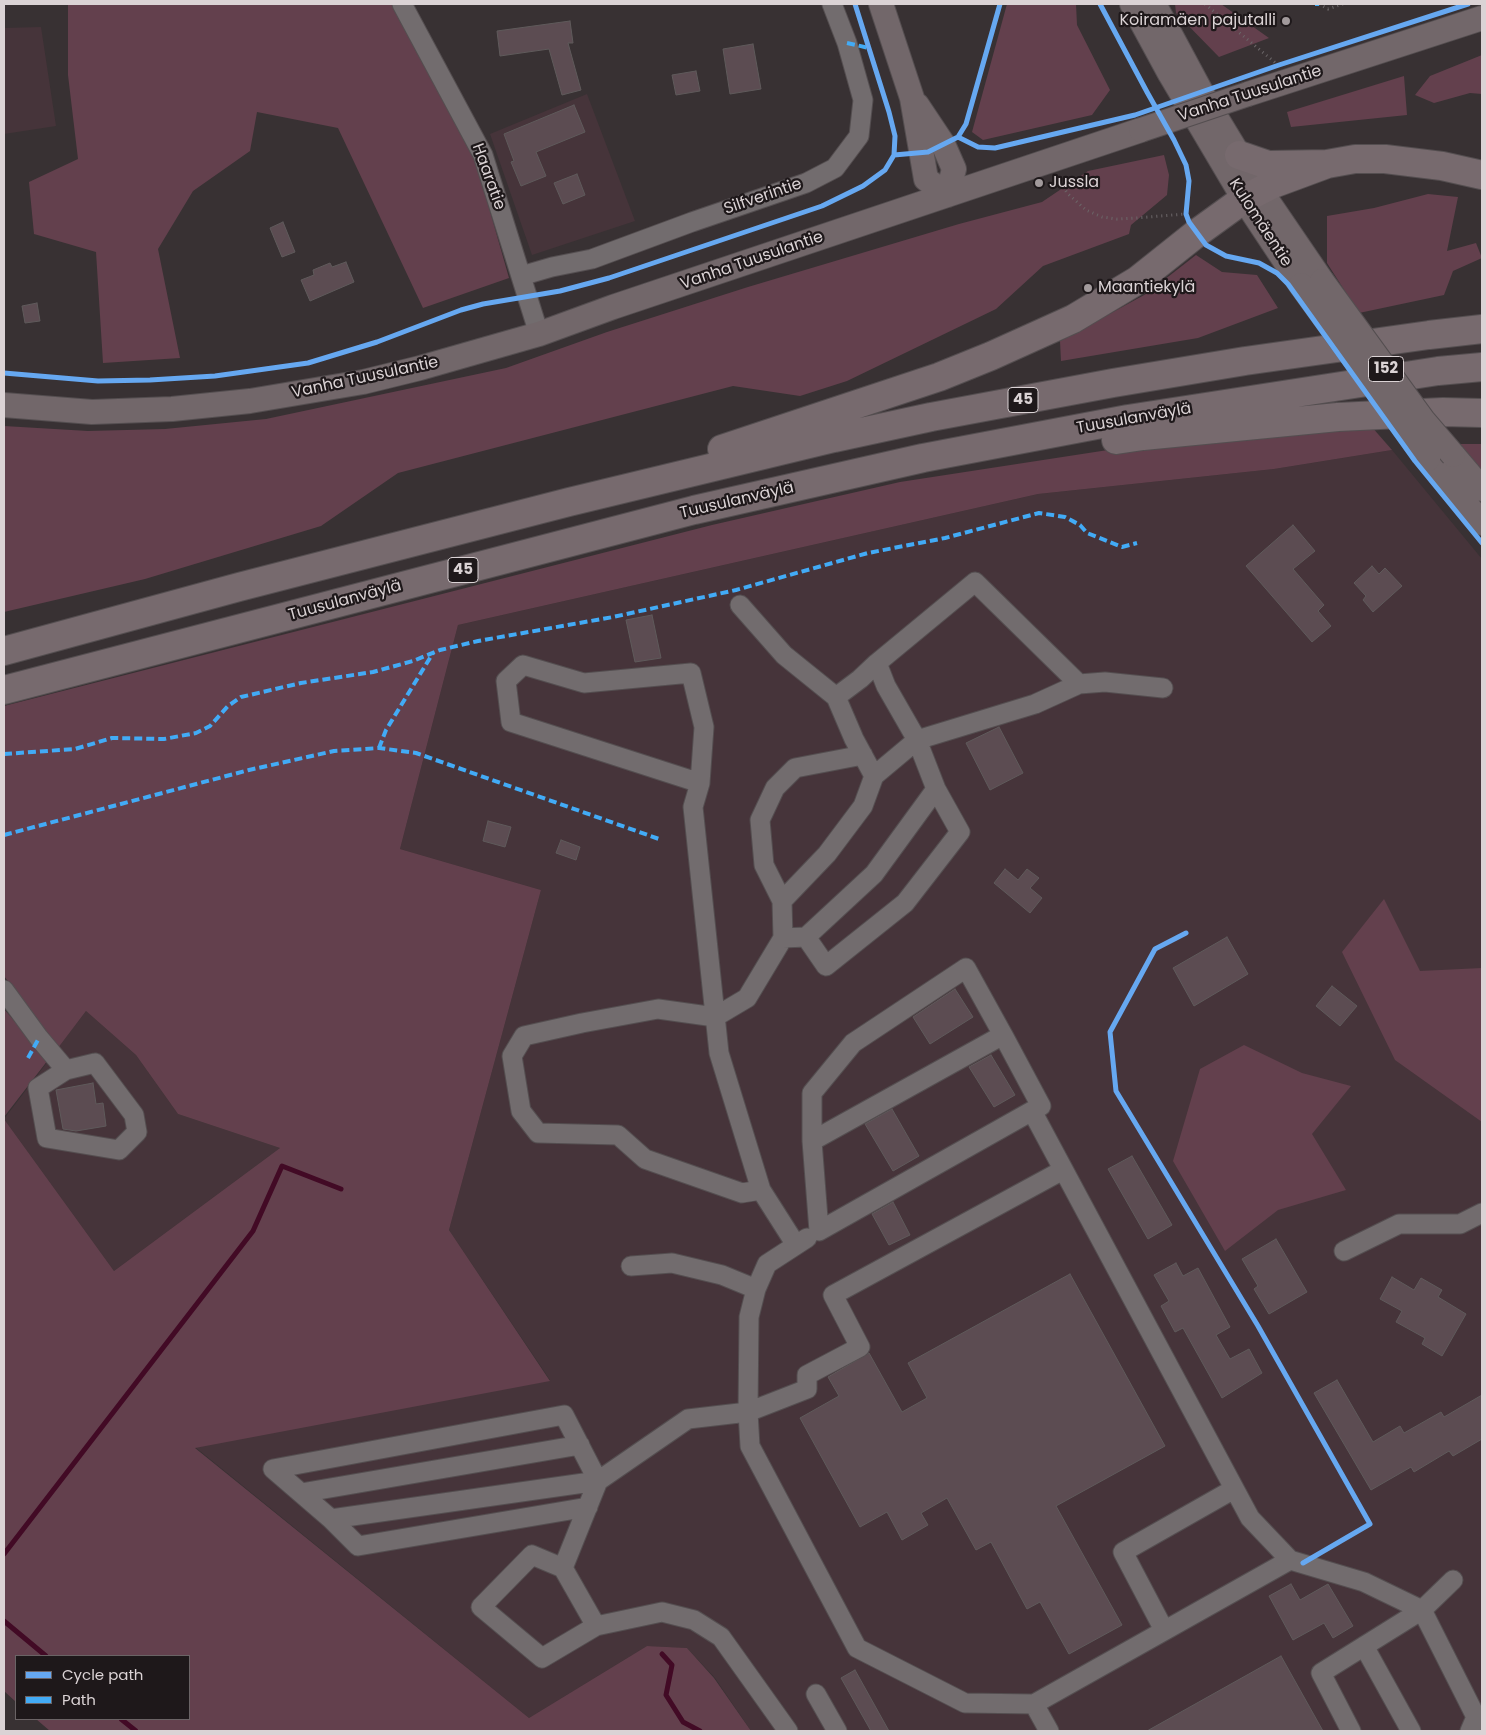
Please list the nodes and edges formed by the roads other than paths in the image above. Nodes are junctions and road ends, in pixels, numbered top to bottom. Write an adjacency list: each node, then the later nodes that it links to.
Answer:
1 (402, 4): 12 (street, Haaratie)
2 (832, 4): 12 (street, Silfverintie)
3 (881, 4): 10 (main road)
4 (1132, 4): 11 (main road, Kulomäentie / 152)
5 (1154, 4): 7 (main road, Kulomäentie / 152)
6 (1482, 18): 10 (main road, Vanha Tuusulantie, bridge)
7 (1239, 155): 8 (highway); 11 (main road, Kulomäentie / 152)
8 (1327, 164): 9 (highway); 11 (highway)
9 (1482, 175)
10 (947, 195): 15 (main road, Vanha Tuusulantie)
11 (1252, 195): 13 (main road, Kulomäentie / 152); 21 (highway)
12 (521, 276): 15 (street, Haaratie)
13 (1311, 283): 20 (main road, Kulomäentie / 152, bridge); 22 (main road, Kulomäentie / 152, bridge)
14 (1482, 329): 21 (highway, 45)
15 (539, 334): 17 (main road, Vanha Tuusulantie)
16 (1482, 367): 19 (highway, Tuusulanväylä / 45)
17 (4, 405)
18 (1482, 413): 19 (highway)
19 (923, 458): 28 (highway, Tuusulanväylä / 45)
20 (1482, 489)
21 (569, 502): 24 (highway, 45)
22 (1482, 523)
23 (740, 605): 29 (street)
24 (4, 651)
25 (877, 663): 26 (street); 29 (street); 30 (street)
26 (1078, 684): 27 (street); 30 (street)
27 (1163, 688)
28 (4, 690)
29 (836, 697): 31 (street)
30 (917, 740): 32 (street); 34 (street)
31 (863, 755): 32 (street); 35 (street)
32 (874, 776): 35 (street)
33 (700, 783): 33 (street); 39 (street)
34 (936, 788): 36 (street); 36 (street)
35 (782, 901): 37 (street)
36 (806, 937): 37 (street)
37 (783, 938): 39 (street)
38 (4, 990): 41 (street)
39 (715, 1017): 45 (street); 45 (street)
40 (1003, 1035): 42 (street); 43 (street); 43 (street)
41 (66, 1070): 41 (street)
42 (1032, 1111): 44 (street); 47 (street)
43 (812, 1141): 47 (street)
44 (1063, 1170): 52 (street); 55 (street)
45 (761, 1190): 48 (street)
46 (1482, 1213): 49 (street)
47 (819, 1231): 48 (street)
48 (796, 1245): 51 (street)
49 (1344, 1252)
50 (631, 1266): 51 (street)
51 (756, 1289): 52 (street)
52 (748, 1412): 54 (street); 67 (street)
53 (580, 1445): 54 (street); 56 (street); 56 (street)
54 (598, 1481): 57 (street); 58 (street)
55 (1234, 1489): 59 (street); 64 (street)
56 (301, 1493): 58 (street)
57 (588, 1507): 58 (street); 60 (street)
58 (331, 1519)
59 (1290, 1560): 62 (street); 64 (street)
60 (563, 1568): 63 (street); 63 (street)
61 (1453, 1580): 62 (street)
62 (1422, 1610): 65 (street); 73 (street)
63 (596, 1626): 68 (street)
64 (1164, 1630): 67 (street)
65 (1364, 1646): 71 (street); 72 (street)
66 (816, 1694): 69 (street)
67 (1034, 1704): 70 (street)
68 (788, 1731)
69 (837, 1731)
70 (1049, 1731)
71 (1350, 1731)
72 (1411, 1731)
73 (1470, 1731)

